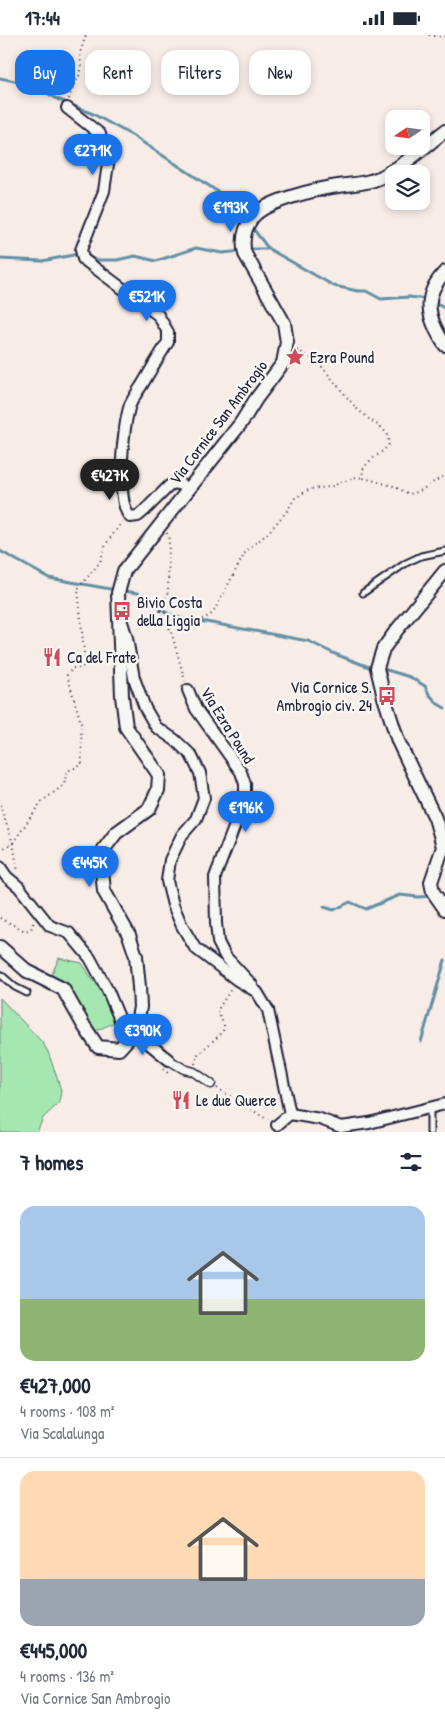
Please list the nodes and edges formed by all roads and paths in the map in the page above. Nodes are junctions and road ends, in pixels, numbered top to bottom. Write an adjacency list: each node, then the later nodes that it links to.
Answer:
1 (86, 35): 4 (path)
2 (429, 35): 3 (path)
3 (445, 37)
4 (67, 108): 11 (street)
5 (445, 131): 7 (street, Via Cornice San Ambrogio)
6 (445, 273): 8 (street)
7 (286, 345): 10 (path); 11 (street, Via Cornice San Ambrogio)
8 (445, 345)
9 (445, 475): 10 (path)
10 (364, 477): 17 (path)
11 (188, 489): 13 (street, Via Cornice San Ambrogio)
12 (122, 521): 21 (path)
13 (164, 522): 17 (path); 18 (street, Via Cornice San Ambrogio)
14 (445, 551): 16 (lane)
15 (445, 571): 25 (street)
16 (363, 593)
17 (160, 610): 19 (path, Via Ezra Pound)
18 (119, 614): 29 (street, Via Cornice San Ambrogio); 33 (street, Via Cornice San Ambrogio)
19 (188, 690): 31 (street, Via Ezra Pound)
20 (0, 805): 21 (path)
21 (13, 843): 22 (path); 24 (path)
22 (0, 851)
23 (0, 867): 24 (street)
24 (19, 887): 33 (street)
25 (445, 909)
26 (0, 918): 27 (path)
27 (32, 919)
28 (0, 949): 33 (street, Via Cornice San Ambrogio)
29 (229, 973): 31 (street, Via Cornice San Ambrogio); 35 (path)
30 (0, 974): 32 (lane)
31 (257, 992): 39 (street, Via Cornice San Ambrogio)
32 (27, 993)
33 (132, 1031): 34 (street)
34 (168, 1060): 35 (street)
35 (194, 1072): 36 (street)
36 (211, 1084): 40 (path)
37 (445, 1104): 38 (street)
38 (430, 1107): 39 (street); 41 (lane)
39 (290, 1114): 40 (street)
40 (276, 1125)
41 (430, 1132)

